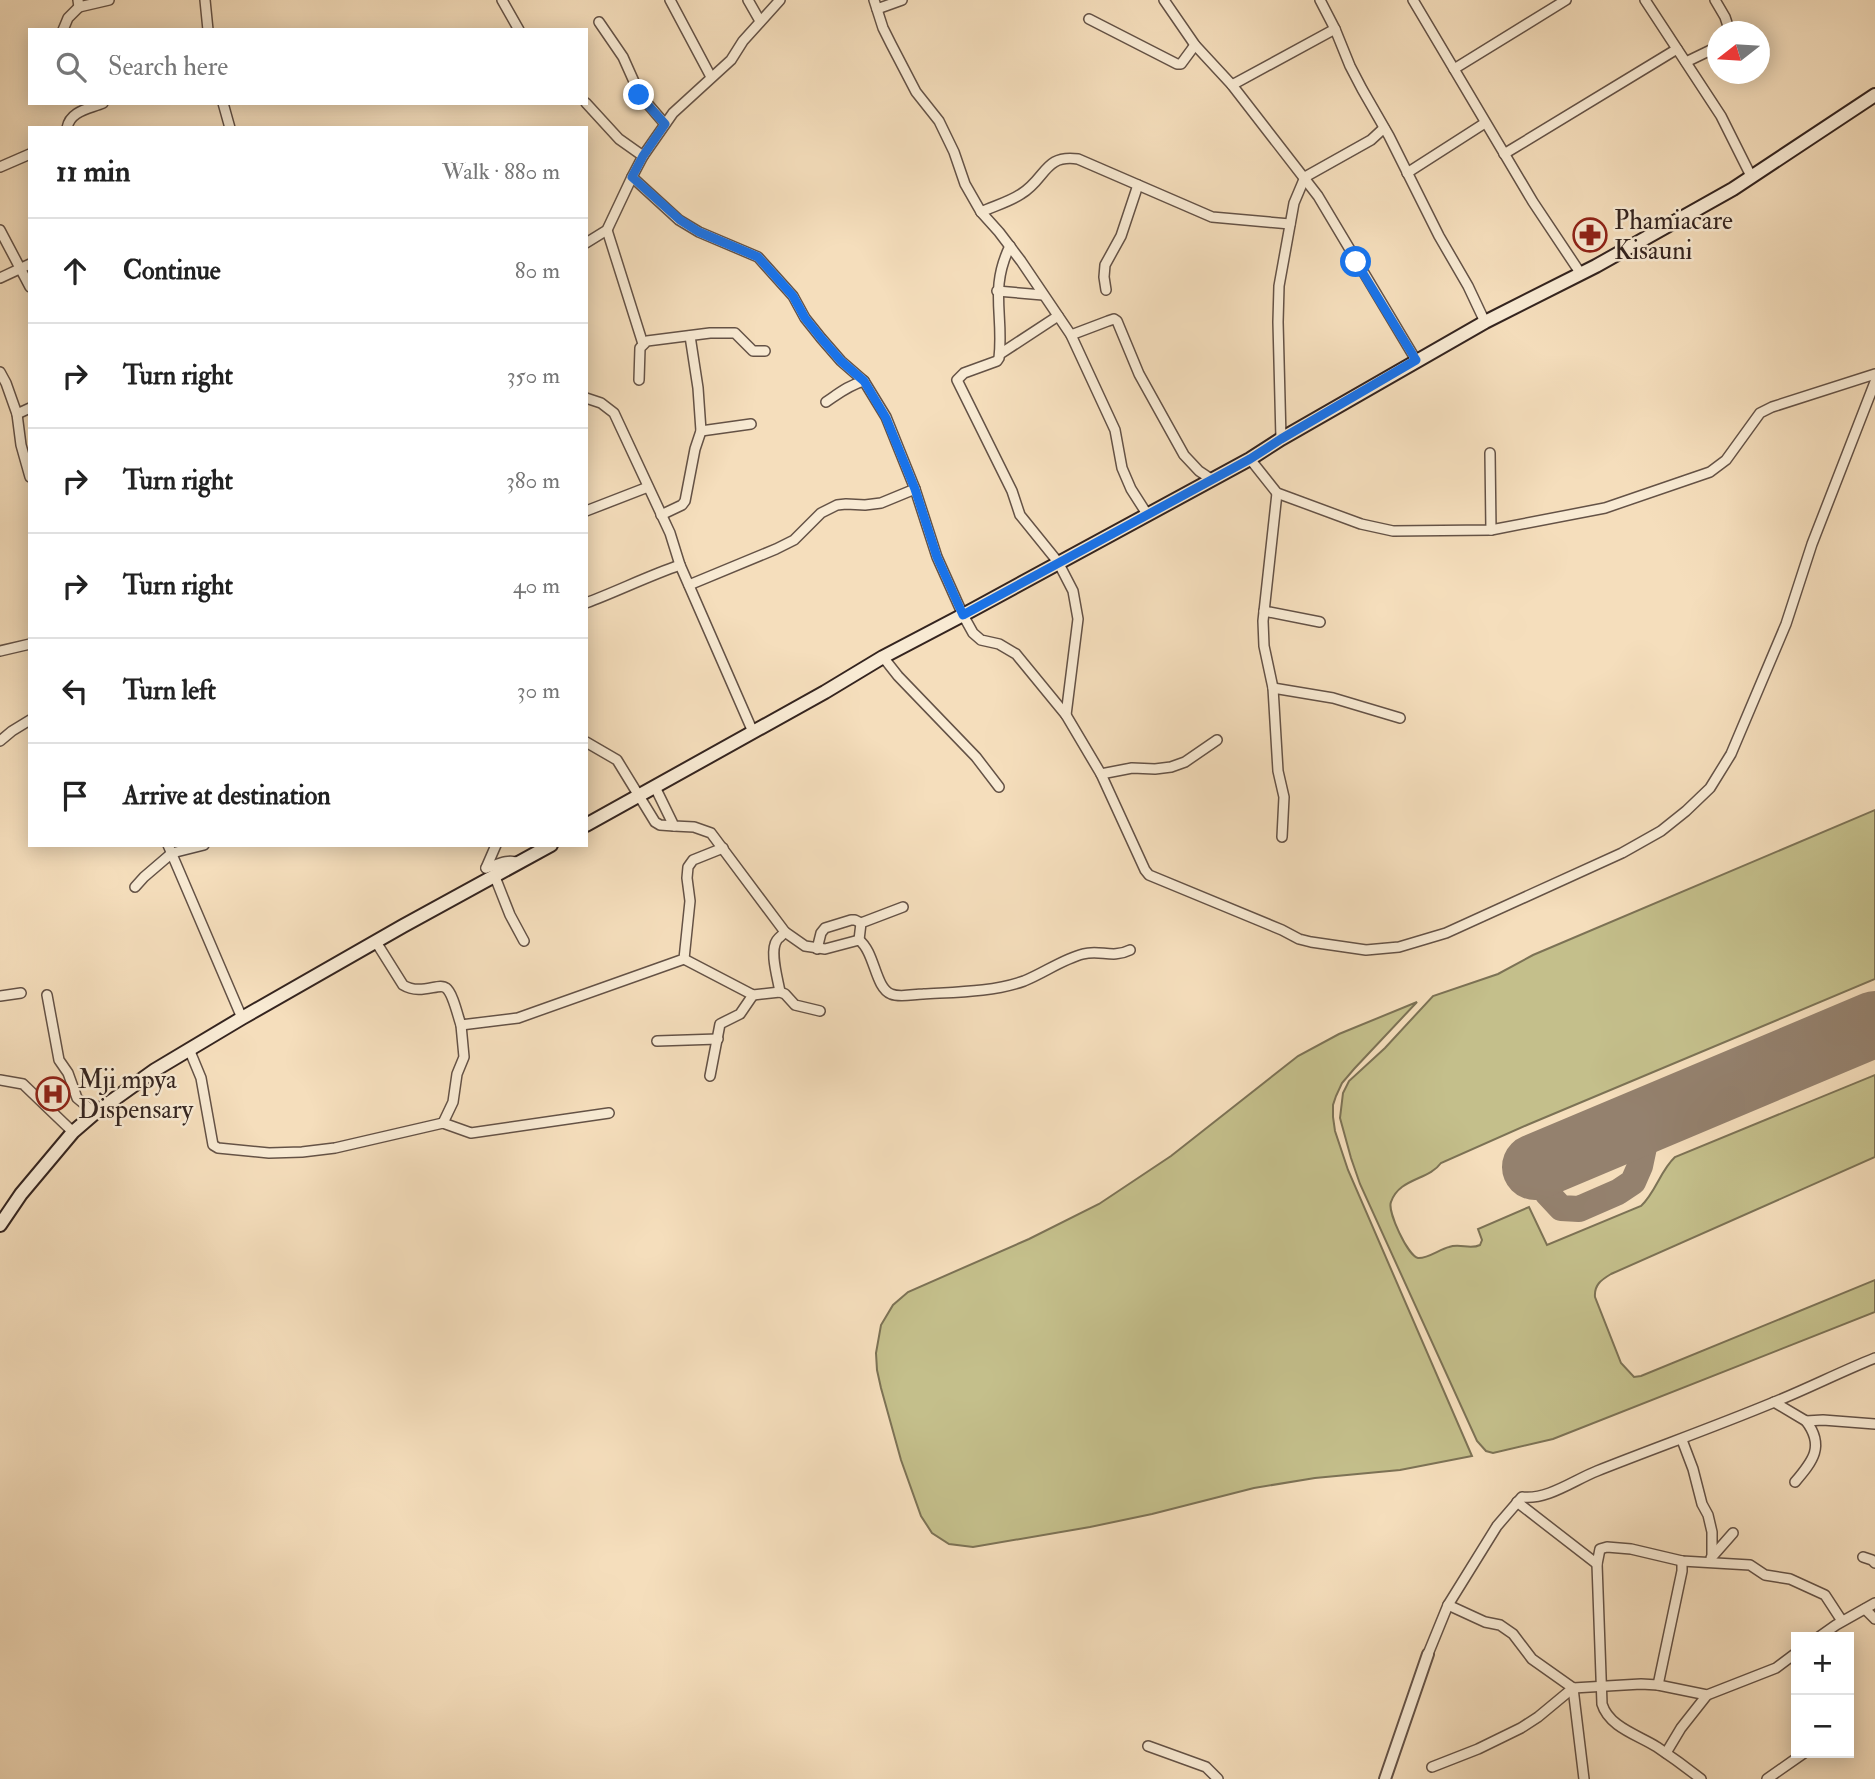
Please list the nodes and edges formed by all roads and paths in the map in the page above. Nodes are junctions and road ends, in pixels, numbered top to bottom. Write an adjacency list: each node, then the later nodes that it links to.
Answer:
1 (109, 0): 14 (street)
2 (205, 0): 21 (street)
3 (502, 0): 22 (street)
4 (670, 0): 29 (street)
5 (748, 0): 17 (street)
6 (780, 0): 17 (street)
7 (902, 0): 15 (street)
8 (1164, 0): 24 (street)
9 (1320, 0): 23 (street)
10 (1413, 0): 28 (street)
11 (1566, 0): 28 (street)
12 (1645, 0): 25 (street)
13 (1715, 0): 18 (street)
14 (78, 3): 20 (street)
15 (876, 4): 49 (street)
16 (1090, 19): 24 (street)
17 (760, 21): 29 (street)
18 (1726, 21)
19 (598, 22): 35 (street)
20 (64, 28)
21 (208, 28)
22 (518, 28)
23 (1335, 29): 30 (street); 39 (street)
24 (1195, 45): 30 (street)
25 (1676, 49): 27 (street); 40 (street)
26 (1707, 52): 27 (street)
27 (1686, 62): 45 (street)
28 (1454, 69): 36 (street)
29 (711, 77): 35 (street)
30 (1232, 85): 47 (street)
31 (1875, 95): 45 (main road)
32 (97, 105): 37 (street)
33 (224, 105): 38 (street)
34 (588, 105): 42 (street)
35 (665, 124): 42 (street)
36 (1485, 124): 40 (street); 44 (street)
37 (67, 126)
38 (229, 126)
39 (1384, 128): 44 (street); 47 (street)
40 (1504, 154): 56 (street)
41 (28, 155): 43 (street)
42 (643, 156): 46 (street)
43 (0, 167)
44 (1407, 173): 62 (street)
45 (1751, 176): 56 (main road)
46 (632, 177): 52 (street); 72 (street)
47 (1305, 177): 50 (street); 68 (street)
48 (1138, 185): 49 (street); 50 (street); 58 (street)
49 (981, 212): 54 (street)
50 (1290, 224): 80 (street)
51 (0, 230): 55 (street)
52 (607, 230): 53 (street); 65 (street)
53 (588, 242)
54 (1010, 246): 59 (street); 60 (street)
55 (25, 266): 57 (street)
56 (1581, 274): 62 (main road)
57 (0, 278)
58 (1106, 290)
59 (997, 291): 60 (street); 67 (street)
60 (1043, 295): 61 (street)
61 (1058, 316): 63 (street); 67 (street)
62 (1485, 322): 68 (main road)
63 (1071, 335): 84 (street); 89 (street)
64 (690, 336): 65 (street); 66 (street); 79 (street)
65 (643, 344): 71 (street)
66 (765, 351)
67 (1000, 354): 92 (street)
68 (1416, 360): 80 (main road)
69 (0, 372): 77 (street)
70 (1875, 374): 91 (street)
71 (639, 380)
72 (864, 381): 75 (street); 86 (street)
73 (1875, 382): 110 (street)
74 (588, 399): 85 (street)
75 (826, 402)
76 (28, 409): 77 (street)
77 (17, 414): 83 (street)
78 (751, 424): 79 (street)
79 (701, 431): 90 (street)
80 (1281, 439): 82 (main road)
81 (1490, 453): 91 (street)
82 (1250, 459): 84 (main road); 87 (street)
83 (28, 470)
84 (1211, 479): 89 (main road)
85 (648, 487): 88 (street); 90 (street)
86 (915, 489): 94 (street); 97 (street)
87 (1277, 493): 91 (street); 96 (street)
88 (588, 510)
89 (1147, 514): 92 (main road)
90 (661, 515): 93 (street)
91 (1491, 530)
92 (1058, 562): 97 (main road); 103 (street)
93 (680, 565): 94 (street); 95 (street)
94 (689, 585): 106 (street)
95 (588, 602)
96 (1265, 611): 98 (street); 102 (street)
97 (963, 615): 101 (main road); 103 (street)
98 (1320, 622)
99 (28, 644): 100 (street)
100 (0, 651)
101 (883, 657): 106 (main road); 112 (street)
102 (1273, 688): 104 (street); 116 (street)
103 (1066, 715): 110 (street)
104 (1400, 718)
105 (28, 721): 108 (street)
106 (753, 732): 111 (main road)
107 (1217, 740): 110 (street)
108 (0, 741)
109 (588, 743): 113 (street)
110 (1101, 774)
111 (655, 787): 113 (main road); 115 (street)
112 (999, 787)
113 (638, 796): 114 (main road); 115 (street)
114 (588, 824)
115 (674, 826): 119 (street)
116 (1282, 837)
117 (495, 847): 121 (street)
118 (548, 847): 121 (main road)
119 (723, 848): 126 (street); 132 (street)
120 (170, 849): 123 (street); 139 (street)
121 (519, 864): 122 (main road)
122 (495, 877): 128 (street); 129 (main road)
123 (135, 887)
124 (903, 907): 125 (street)
125 (861, 923): 127 (street); 130 (street)
126 (785, 932): 130 (street); 133 (street)
127 (859, 940): 130 (street); 131 (street)
128 (524, 941)
129 (376, 942): 139 (main road); 140 (street)
130 (817, 949)
131 (1130, 950)
132 (684, 959): 136 (street); 140 (street)
133 (780, 992): 136 (street); 138 (street)
134 (21, 993): 137 (street)
135 (47, 995): 146 (street)
136 (753, 995): 141 (street)
137 (0, 996)
138 (820, 1011)
139 (242, 1018): 143 (main road)
140 (461, 1026): 148 (street)
141 (718, 1039): 142 (street); 144 (street)
142 (657, 1041)
143 (190, 1049): 146 (main road); 148 (street)
144 (710, 1076)
145 (0, 1080): 149 (street)
146 (96, 1113): 149 (main road)
147 (609, 1113): 148 (street)
148 (443, 1123)
149 (74, 1132): 150 (main road)
150 (0, 1225)
151 (1875, 1358): 152 (street)
152 (1774, 1402): 153 (street); 155 (street)
153 (1806, 1421): 154 (street); 156 (street)
154 (1875, 1424)
155 (1682, 1440): 157 (street); 160 (street)
156 (1795, 1482)
157 (1517, 1502): 163 (street); 165 (street)
158 (1733, 1533): 160 (street)
159 (1863, 1557): 162 (street)
160 (1710, 1559): 161 (street); 168 (street)
161 (1682, 1561): 163 (street); 172 (street)
162 (1875, 1563)
163 (1597, 1564): 173 (street)
164 (1875, 1603): 166 (street)
165 (1448, 1605): 170 (street); 174 (street)
166 (1865, 1609): 167 (street); 168 (street)
167 (1875, 1619)
168 (1842, 1621): 169 (street)
169 (1826, 1632)
170 (1428, 1654): 181 (street)
171 (1791, 1657): 175 (street)
172 (1658, 1685): 173 (street); 175 (street)
173 (1602, 1686): 174 (street); 177 (street)
174 (1573, 1688): 179 (street); 182 (street)
175 (1707, 1695): 177 (street)
176 (1148, 1746): 180 (street)
177 (1666, 1753): 183 (street)
178 (1797, 1758): 184 (street)
179 (1432, 1767)
180 (1218, 1779)
181 (1385, 1779)
182 (1584, 1779)
183 (1702, 1779)
184 (1767, 1779)

